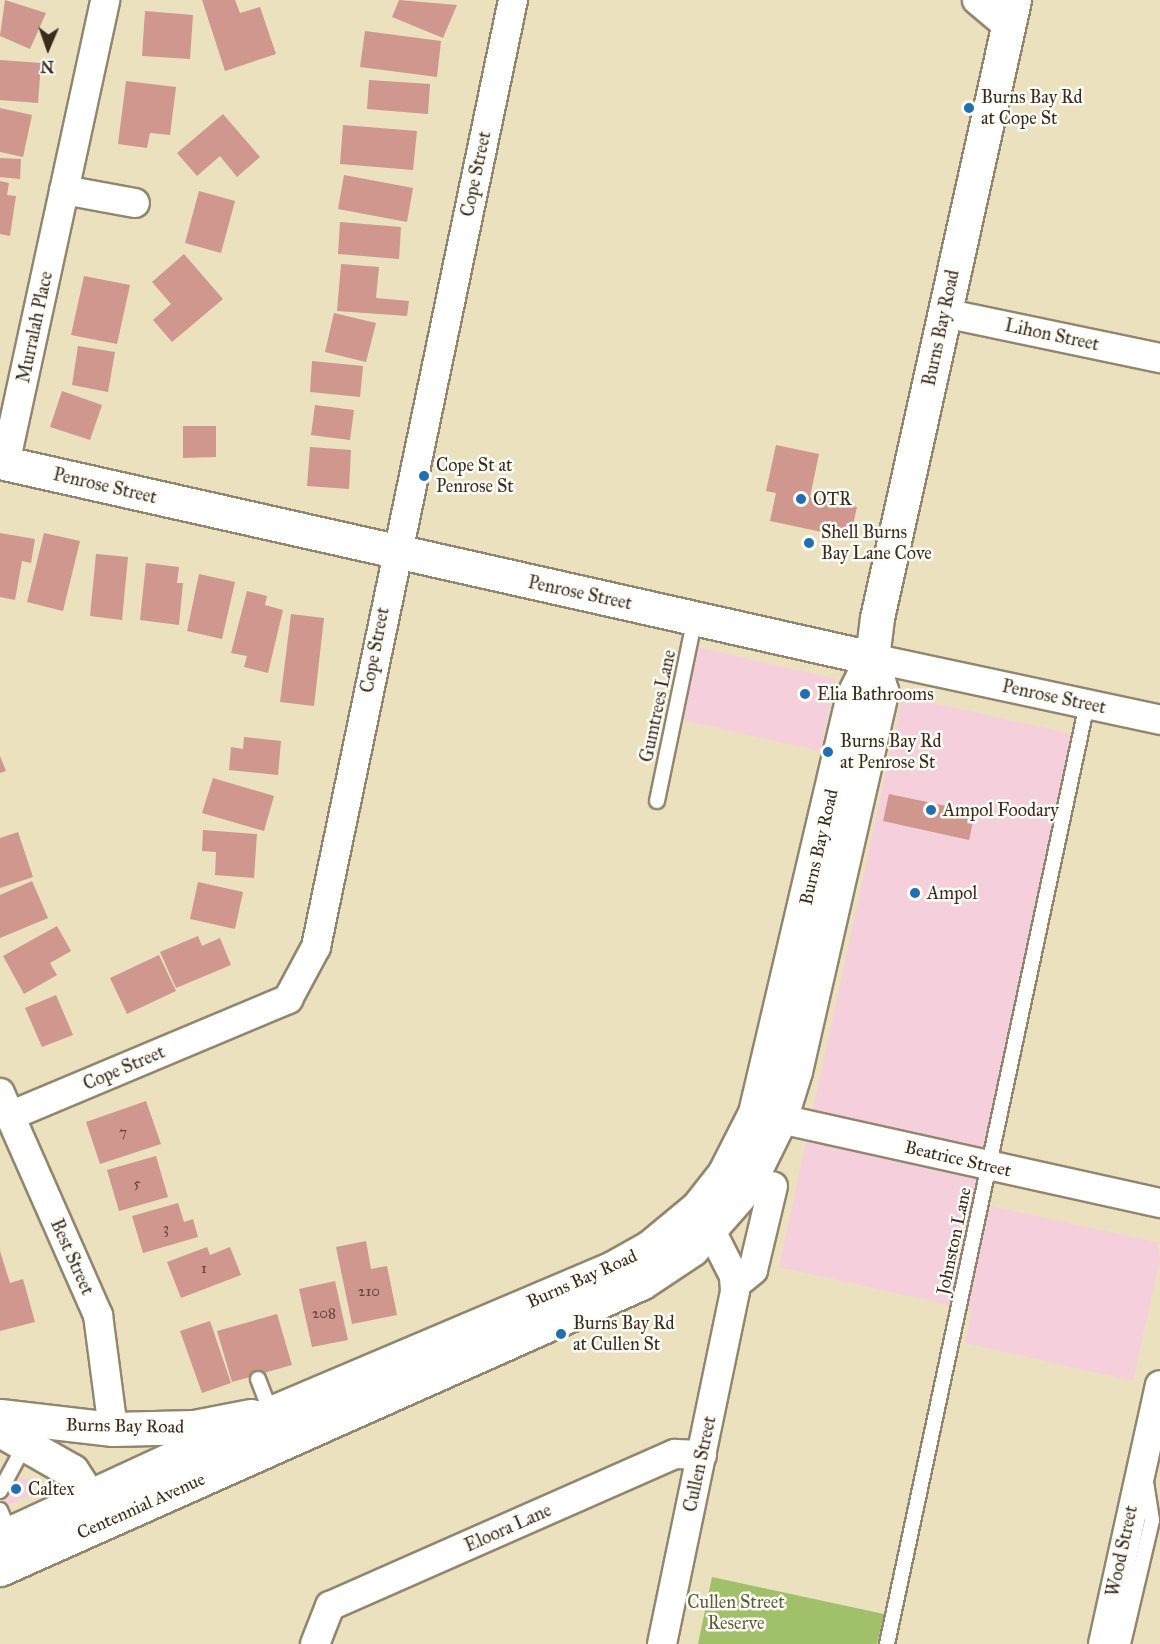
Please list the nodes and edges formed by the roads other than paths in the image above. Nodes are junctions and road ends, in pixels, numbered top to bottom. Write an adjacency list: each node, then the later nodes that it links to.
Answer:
1 (105, 0): 5 (street, Murralah Place)
2 (513, 0): 10 (street, Cope Street)
3 (977, 0): 4 (street)
4 (1011, 13): 7 (main road, Burns Bay Road)
5 (64, 190): 6 (street); 9 (street, Murralah Place)
6 (135, 202)
7 (944, 313): 8 (street, Lihon Street); 12 (main road, Burns Bay Road)
8 (1160, 358)
9 (3, 463): 10 (main road, Penrose Street)
10 (395, 552): 11 (main road, Penrose Street); 16 (street, Cope Street)
11 (695, 618): 12 (main road, Penrose Street); 15 (lane, Gumtrees Lane)
12 (873, 658): 13 (street, Penrose Street); 17 (main road, Burns Bay Road)
13 (1087, 704): 14 (street, Penrose Street); 18 (lane, Johnston Lane)
14 (1160, 720)
15 (657, 801)
16 (5, 1105): 27 (street, Best Street)
17 (768, 1116): 18 (street, Beatrice Street); 21 (main road, Burns Bay Road)
18 (989, 1166): 20 (street, Beatrice Street); 38 (lane, Johnston Lane)
19 (773, 1186): 22 (street, Cullen Street)
20 (1160, 1203)
21 (705, 1218): 22 (street); 26 (main road, Burns Bay Road)
22 (736, 1284): 29 (street, Cullen Street)
23 (258, 1379): 26 (lane)
24 (1160, 1385): 30 (street, Wood Street)
25 (0, 1416): 27 (main road, Burns Bay Road)
26 (277, 1427): 27 (main road, Burns Bay Road); 32 (main road, Centennial Avenue); 33 (main road, Centennial Avenue)
27 (113, 1430)
28 (13, 1437): 31 (lane); 32 (main road, Burns Bay Road)
29 (702, 1455): 36 (street, Eloora Lane); 37 (street, Cullen Street)
30 (1142, 1458): 39 (street, Wood Street); 40 (lane, Wood Street)
31 (0, 1491)
32 (89, 1497): 33 (main road); 34 (main road, Centennial Avenue)
33 (136, 1509): 35 (main road, Centennial Avenue)
34 (3, 1527)
35 (0, 1569)
36 (319, 1632)
37 (662, 1644)
38 (888, 1644)
39 (1103, 1644)
40 (1123, 1644)

